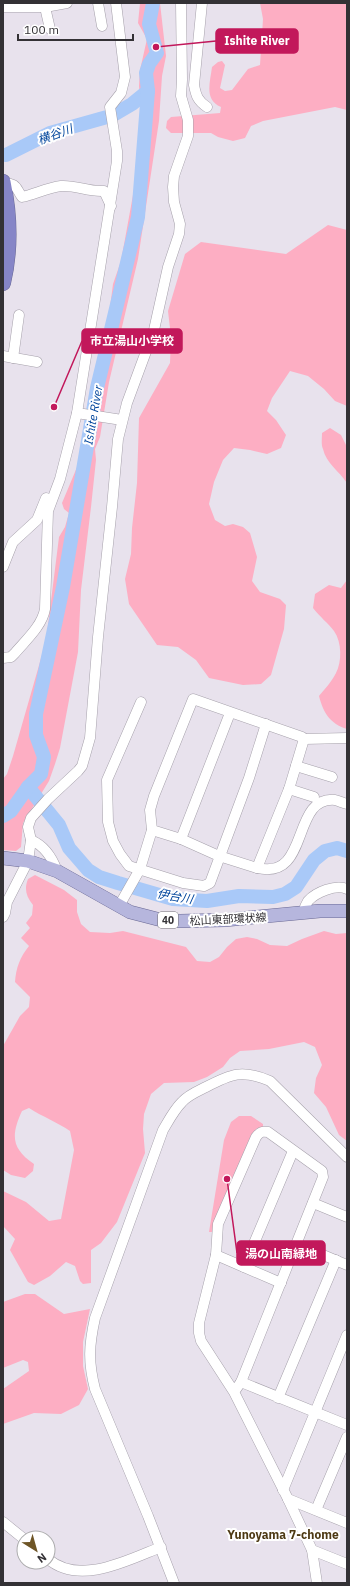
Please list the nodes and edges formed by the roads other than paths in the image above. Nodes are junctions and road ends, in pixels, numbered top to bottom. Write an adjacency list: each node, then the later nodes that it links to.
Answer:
1 (67, 3): 8 (street)
2 (98, 3): 9 (street)
3 (116, 3): 12 (street)
4 (182, 3): 23 (street)
5 (202, 3): 11 (street)
6 (19, 5): 7 (street); 8 (street)
7 (3, 7)
8 (45, 7): 10 (street)
9 (102, 26)
10 (50, 29)
11 (207, 107)
12 (115, 177): 14 (street); 16 (street)
13 (3, 183): 14 (street); 15 (highway)
14 (104, 191): 16 (street)
15 (5, 199): 17 (highway)
16 (111, 206): 22 (street)
17 (6, 246): 18 (highway)
18 (3, 283)
19 (20, 315): 20 (street)
20 (8, 357): 21 (street)
21 (37, 362)
22 (80, 414): 23 (street); 24 (street)
23 (117, 420): 39 (street)
24 (66, 459): 25 (street); 26 (street)
25 (3, 567)
26 (3, 658)
27 (141, 702): 45 (street)
28 (230, 712): 29 (street); 37 (street); 38 (street)
29 (266, 724): 31 (street); 40 (street)
30 (347, 738): 31 (street)
31 (304, 739): 32 (street)
32 (296, 766): 33 (street); 34 (street)
33 (332, 777)
34 (289, 789): 35 (street); 43 (street)
35 (314, 798)
36 (347, 804): 43 (street)
37 (152, 830): 38 (street); 45 (street)
38 (181, 839): 40 (street)
39 (31, 840): 42 (street); 44 (street)
40 (219, 856): 43 (street); 45 (street)
41 (3, 858): 42 (main road, 松山東部環状線 / 40)
42 (28, 861): 44 (main road, 松山東部環状線 / 40); 47 (street)
43 (257, 868)
44 (57, 871): 48 (main road, 松山東部環状線 / 40)
45 (138, 873): 48 (street)
46 (347, 889): 50 (street)
47 (5, 902): 51 (street)
48 (121, 903): 50 (main road, 松山東部環状線 / 40)
49 (347, 911): 50 (main road, 松山東部環状線 / 40)
50 (303, 913)
51 (3, 917)
52 (293, 1151): 54 (street); 57 (street); 60 (street)
53 (347, 1157): 74 (street)
54 (313, 1203): 55 (street); 56 (street)
55 (347, 1217)
56 (297, 1244): 58 (street); 61 (street)
57 (216, 1255): 60 (street); 64 (street)
58 (336, 1260): 59 (street); 65 (street)
59 (347, 1264)
60 (244, 1266): 61 (street)
61 (281, 1283): 63 (street)
62 (347, 1335): 66 (street)
63 (241, 1382): 64 (street); 65 (street)
64 (234, 1392): 69 (street)
65 (278, 1398): 66 (street)
66 (315, 1412): 67 (street); 69 (street)
67 (347, 1425)
68 (347, 1437): 70 (street)
69 (285, 1495): 70 (street); 75 (street)
70 (316, 1510): 72 (street)
71 (3, 1522): 73 (street)
72 (347, 1523)
73 (16, 1533)
74 (161, 1547): 77 (street); 78 (street)
75 (312, 1550): 76 (street); 79 (street)
76 (347, 1564)
77 (56, 1565)
78 (174, 1583)
79 (317, 1583)

